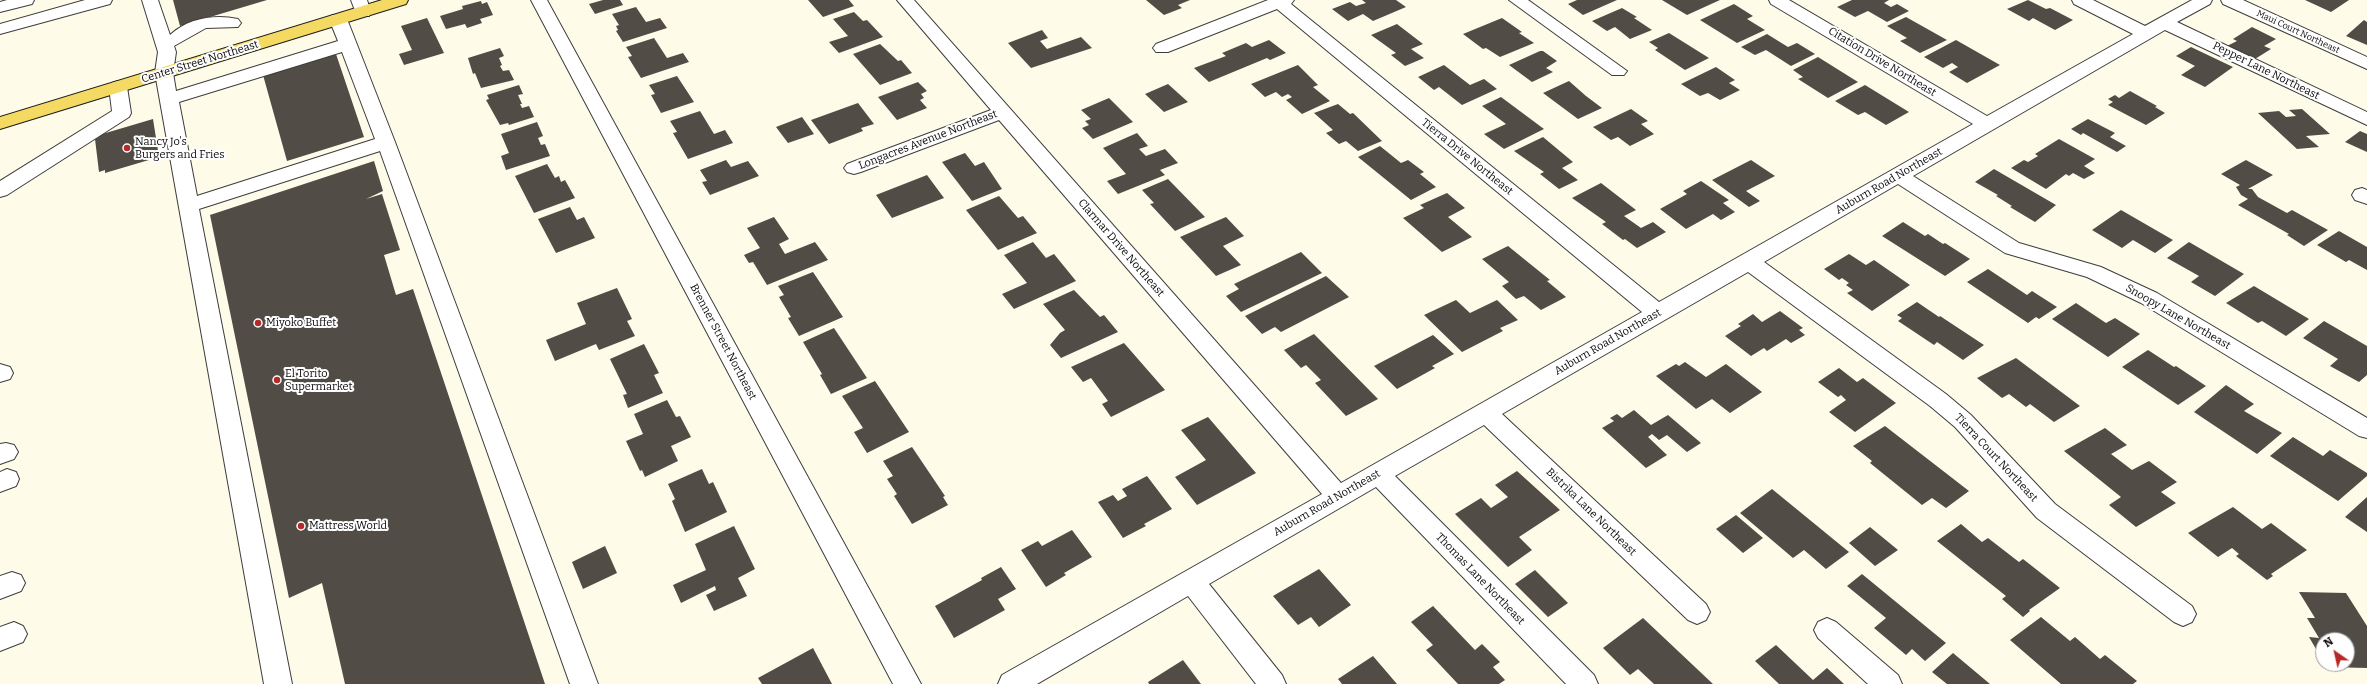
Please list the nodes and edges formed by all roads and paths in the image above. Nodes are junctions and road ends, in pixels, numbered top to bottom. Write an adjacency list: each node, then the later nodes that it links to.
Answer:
1 (26, 0): 14 (street)
2 (104, 0): 18 (street)
3 (150, 0): 25 (street)
4 (400, 0): 13 (main road, Center Street Northeast)
5 (539, 0): 49 (street, Brenner Street Northeast)
6 (905, 0): 28 (street, Clarmar Drive Northeast)
7 (1517, 0): 24 (street)
8 (1777, 0): 31 (street, Citation Drive Northeast)
9 (2080, 0): 19 (street)
10 (2204, 0): 17 (street, Auburn Road Northeast)
11 (2229, 0): 23 (street, Maui Court Northeast)
12 (1280, 1): 22 (street); 38 (street, Tierra Drive Northeast)
13 (361, 6): 15 (main road, Center Street Northeast)
14 (0, 7)
15 (338, 20): 21 (street); 25 (main road, Center Street Northeast)
16 (232, 23): 20 (street)
17 (2164, 23): 19 (street, Auburn Road Northeast); 29 (street, Pepper Lane Northeast)
18 (0, 29)
19 (2145, 33): 31 (street, Auburn Road Northeast)
20 (173, 40)
21 (348, 44): 27 (street); 32 (street)
22 (1162, 48)
23 (2367, 64)
24 (1618, 71)
25 (164, 73): 26 (main road, Center Street Northeast); 27 (street)
26 (118, 87): 30 (main road, Center Street Northeast); 35 (street)
27 (170, 99): 36 (street)
28 (1002, 112): 33 (street, Longacres Avenue Northeast); 42 (street, Clarmar Drive Northeast)
29 (2367, 119)
30 (0, 123)
31 (1987, 124): 34 (street, Auburn Road Northeast)
32 (386, 142): 36 (street); 48 (street)
33 (854, 168)
34 (1898, 175): 37 (street, Auburn Road Northeast); 40 (street, Snoopy Lane Northeast)
35 (0, 190)
36 (189, 205): 47 (street)
37 (1749, 262): 38 (street, Auburn Road Northeast); 45 (street, Tierra Court Northeast)
38 (1658, 314): 39 (street, Auburn Road Northeast)
39 (1485, 412): 41 (street, Auburn Road Northeast); 44 (street, Bistrika Lane Northeast)
40 (2367, 429)
41 (1377, 474): 42 (street, Auburn Road Northeast); 52 (street, Thomas Lane Northeast)
42 (1338, 496): 43 (street, Auburn Road Northeast)
43 (1191, 581): 50 (street, Auburn Road Northeast); 51 (street)
44 (1697, 612)
45 (2184, 614)
46 (1827, 630): 53 (street)
47 (278, 684)
48 (584, 684)
49 (907, 684)
50 (1012, 684)
51 (1272, 684)
52 (1584, 684)
53 (1888, 684)

